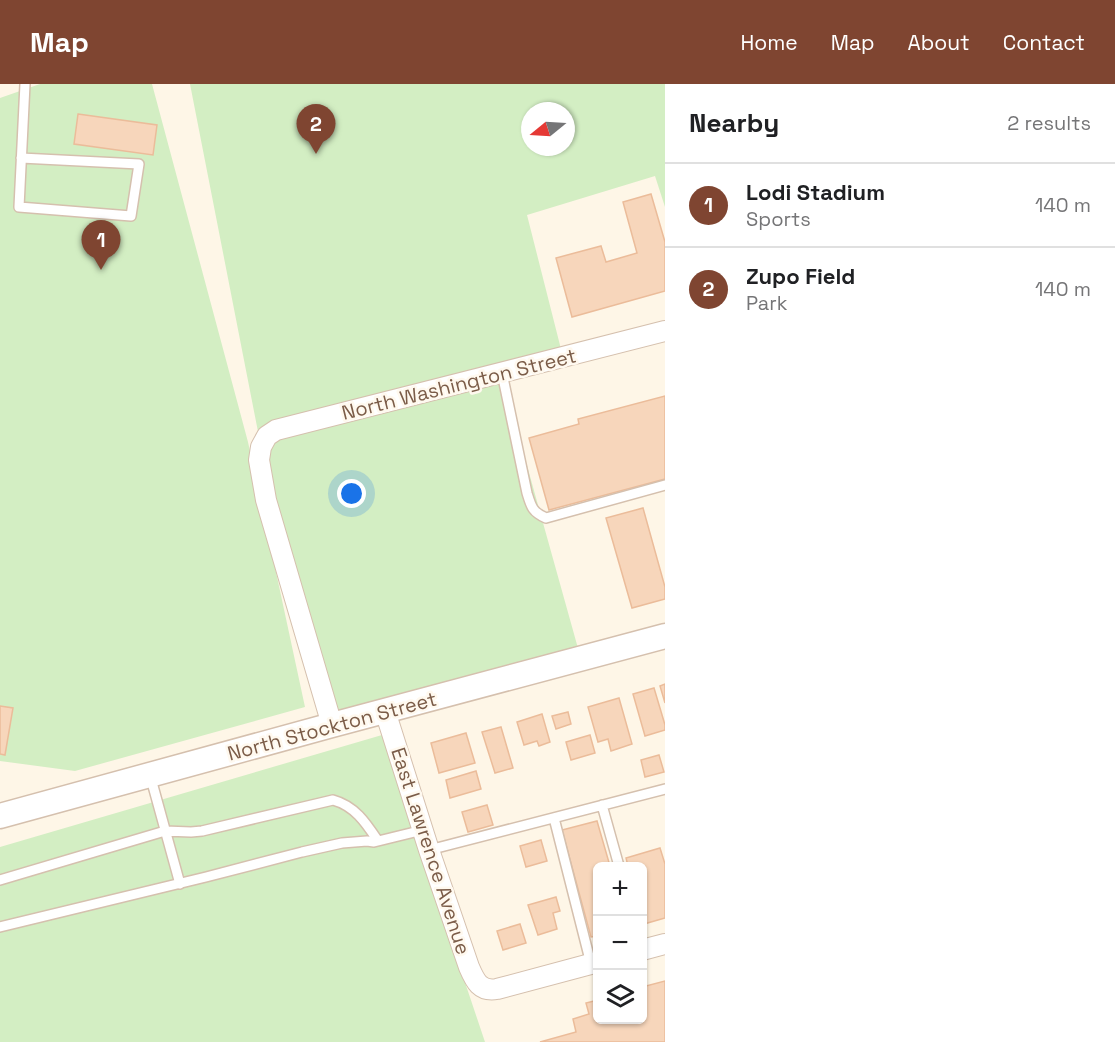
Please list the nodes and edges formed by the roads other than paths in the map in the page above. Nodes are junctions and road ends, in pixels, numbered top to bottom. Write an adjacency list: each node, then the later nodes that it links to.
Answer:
1 (25, 84): 2 (lane)
2 (21, 158): 2 (lane)
3 (665, 331): 4 (street, North Washington Street)
4 (502, 373): 5 (lane); 8 (street, North Washington Street)
5 (665, 485)
6 (665, 636): 7 (street, North Stockton Street)
7 (386, 711): 8 (street, North Stockton Street); 14 (street, East Lawrence Avenue)
8 (332, 725): 9 (street, North Stockton Street)
9 (150, 775): 12 (street, North Stockton Street); 15 (lane)
10 (665, 789): 11 (lane)
11 (602, 805): 13 (lane); 18 (lane)
12 (0, 816)
13 (554, 818): 17 (lane); 24 (lane)
14 (423, 830): 16 (lane); 17 (street, East Lawrence Avenue)
15 (165, 831): 16 (lane); 19 (lane); 20 (lane)
16 (378, 841): 20 (lane)
17 (429, 850): 25 (street, East Lawrence Avenue)
18 (618, 862)
19 (0, 880)
20 (180, 884): 21 (lane)
21 (0, 927)
22 (665, 944): 23 (street)
23 (647, 949)
24 (593, 959)
25 (593, 963)

